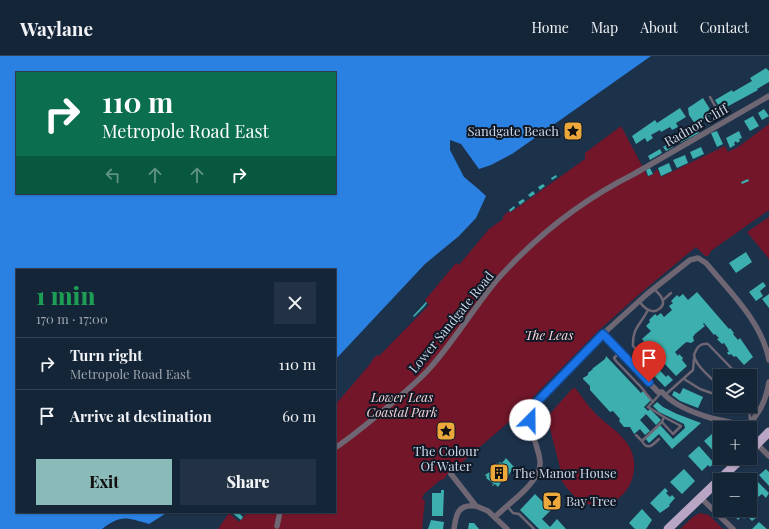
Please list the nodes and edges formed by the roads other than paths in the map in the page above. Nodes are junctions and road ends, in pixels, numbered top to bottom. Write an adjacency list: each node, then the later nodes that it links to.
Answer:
1 (769, 96): 4 (street, Radnor Cliff)
2 (710, 97): 3 (lane)
3 (720, 115)
4 (634, 174): 5 (street); 6 (street, Radnor Cliff)
5 (638, 180)
6 (580, 205): 33 (street, Lower Sandgate Road)
7 (654, 289): 9 (lane); 10 (street); 16 (street)
8 (671, 293): 9 (lane)
9 (662, 300): 11 (lane)
10 (639, 301): 11 (lane); 12 (street)
11 (648, 310): 14 (lane)
12 (603, 334): 13 (street); 40 (street)
13 (620, 352): 21 (street); 23 (lane)
14 (642, 356)
15 (694, 358): 17 (lane); 18 (lane); 19 (lane)
16 (769, 360)
17 (732, 369)
18 (684, 379): 21 (lane); 22 (lane)
19 (713, 380)
20 (769, 382): 26 (street)
21 (663, 394): 23 (lane); 25 (street)
22 (713, 394)
23 (653, 402): 24 (lane)
24 (664, 417): 27 (lane); 27 (lane)
25 (728, 421)
26 (752, 421)
27 (662, 422): 30 (lane)
28 (769, 432): 32 (highway)
29 (636, 435): 30 (lane)
30 (642, 440): 31 (lane)
31 (659, 440)
32 (757, 440)
33 (336, 447)
34 (757, 448): 35 (street)
35 (769, 456)
36 (735, 465): 38 (highway)
37 (451, 474): 39 (street)
38 (701, 498): 47 (highway); 48 (street)
39 (476, 506): 42 (street); 44 (street)
40 (507, 506): 42 (street); 46 (lane)
41 (280, 513): 43 (street)
42 (495, 517): 45 (street)
43 (277, 528)
44 (454, 529)
45 (507, 529)
46 (534, 529)
47 (668, 529)
48 (734, 529)

